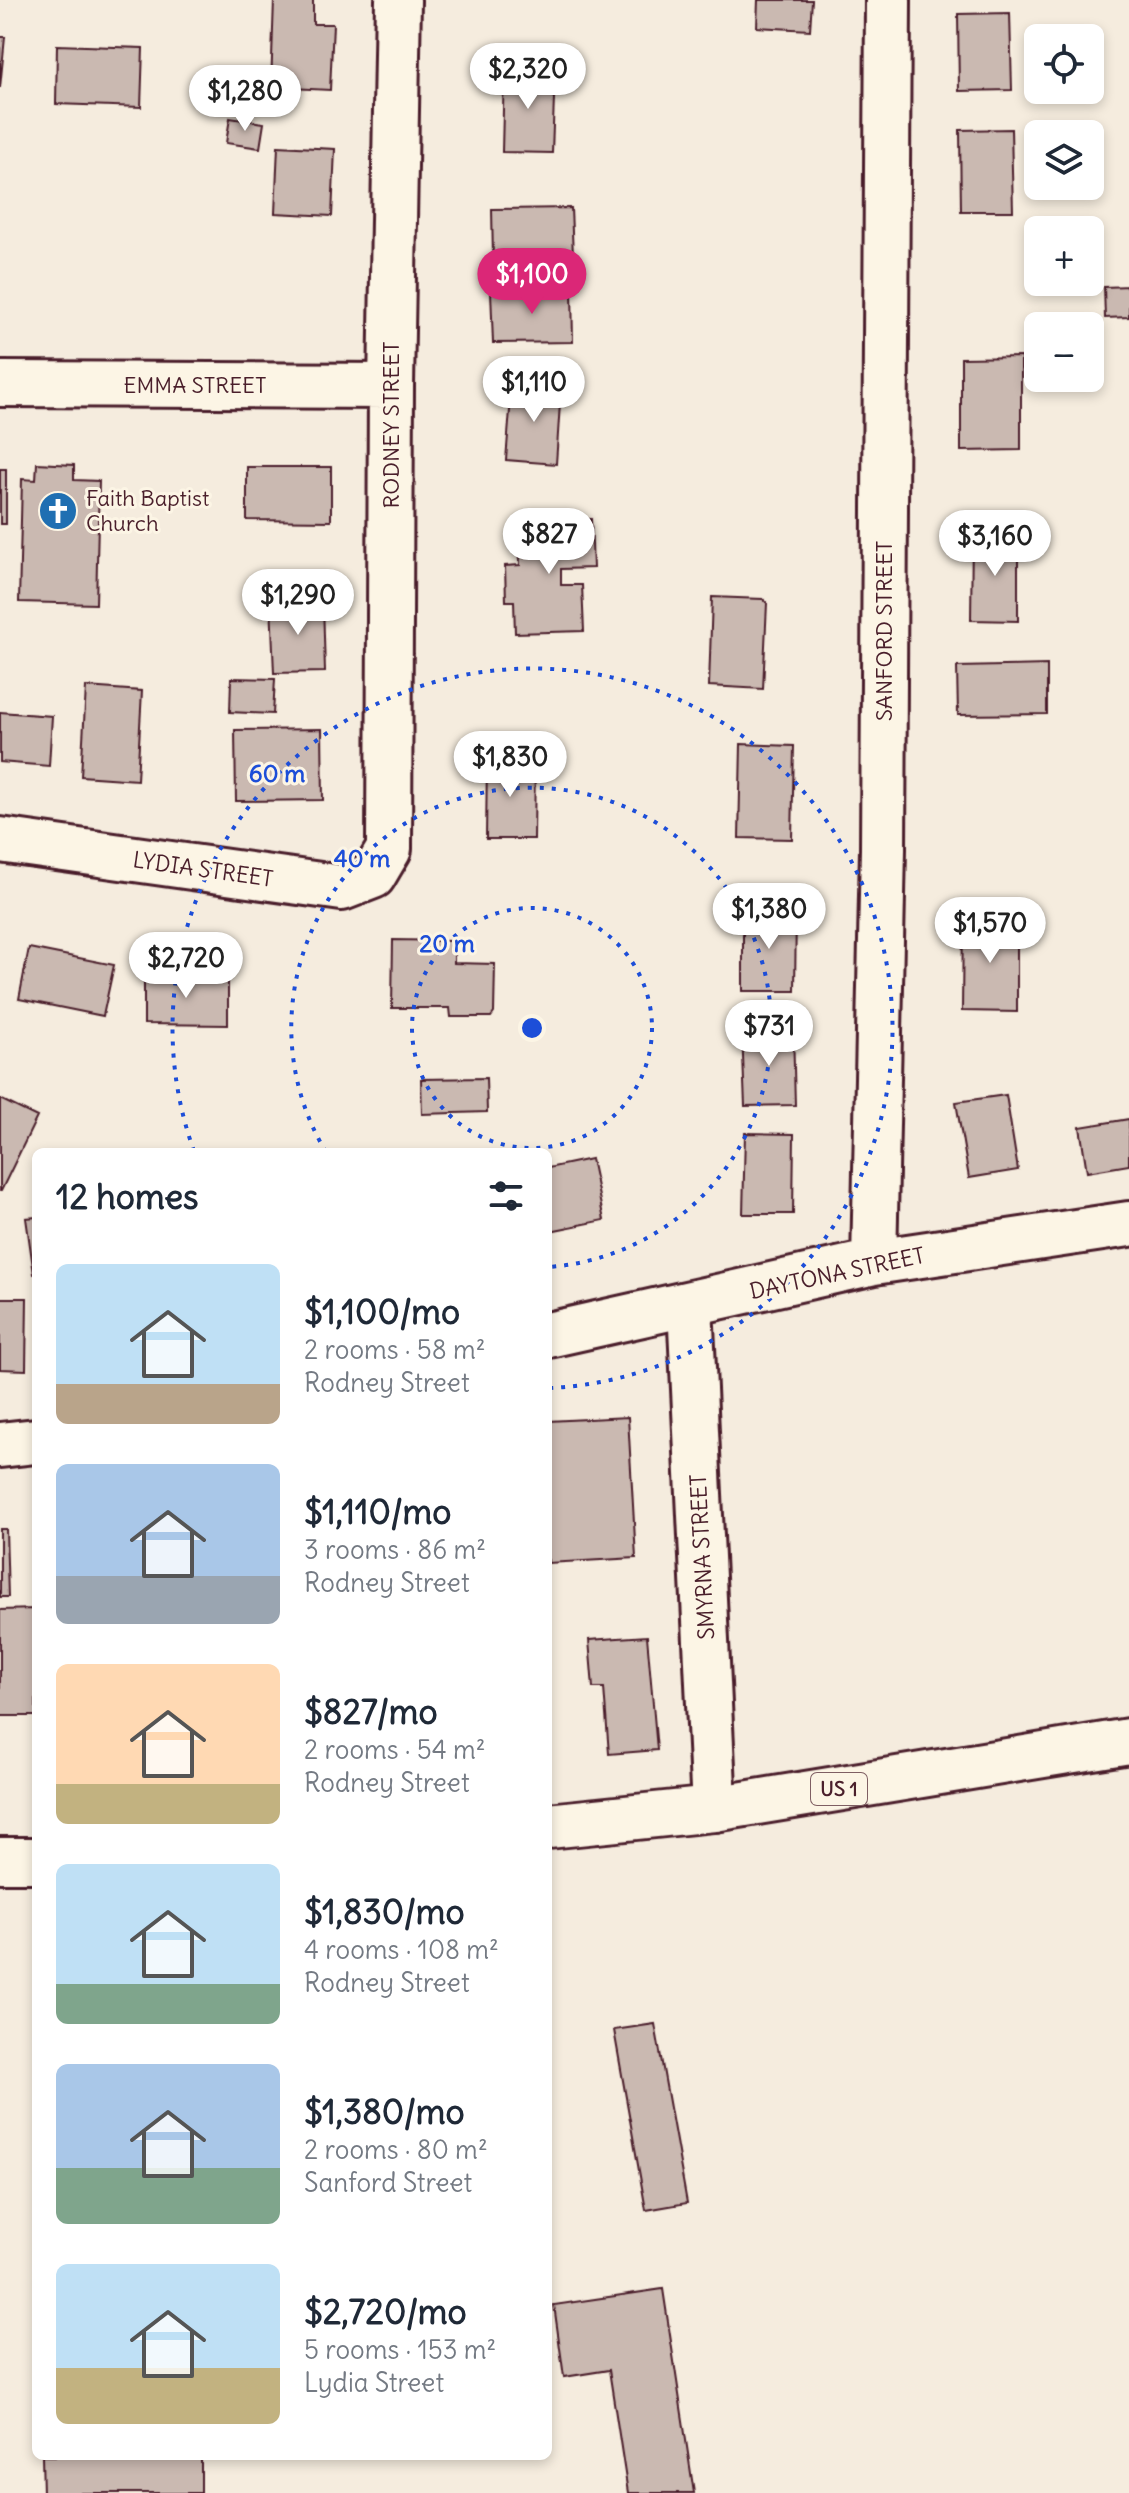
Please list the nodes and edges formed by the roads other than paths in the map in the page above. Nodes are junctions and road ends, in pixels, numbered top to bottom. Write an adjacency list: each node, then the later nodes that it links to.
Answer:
1 (398, 0): 4 (street, RODNEY STREET)
2 (888, 0): 8 (street, SANFORD STREET)
3 (0, 384): 4 (street, EMMA STREET)
4 (391, 386): 6 (street, RODNEY STREET)
5 (0, 840): 6 (street, LYDIA STREET)
6 (389, 849)
7 (1129, 1224): 8 (street, DAYTONA STREET)
8 (874, 1262): 9 (street, DAYTONA STREET)
9 (690, 1305): 10 (street, DAYTONA STREET); 14 (street, SMYRNA STREET)
10 (552, 1334)
11 (32, 1441): 12 (street)
12 (0, 1445)
13 (1129, 1741): 14 (street, US 1)
14 (714, 1809): 15 (street, US 1)
15 (552, 1826)
16 (0, 1860): 17 (street)
17 (32, 1860)

